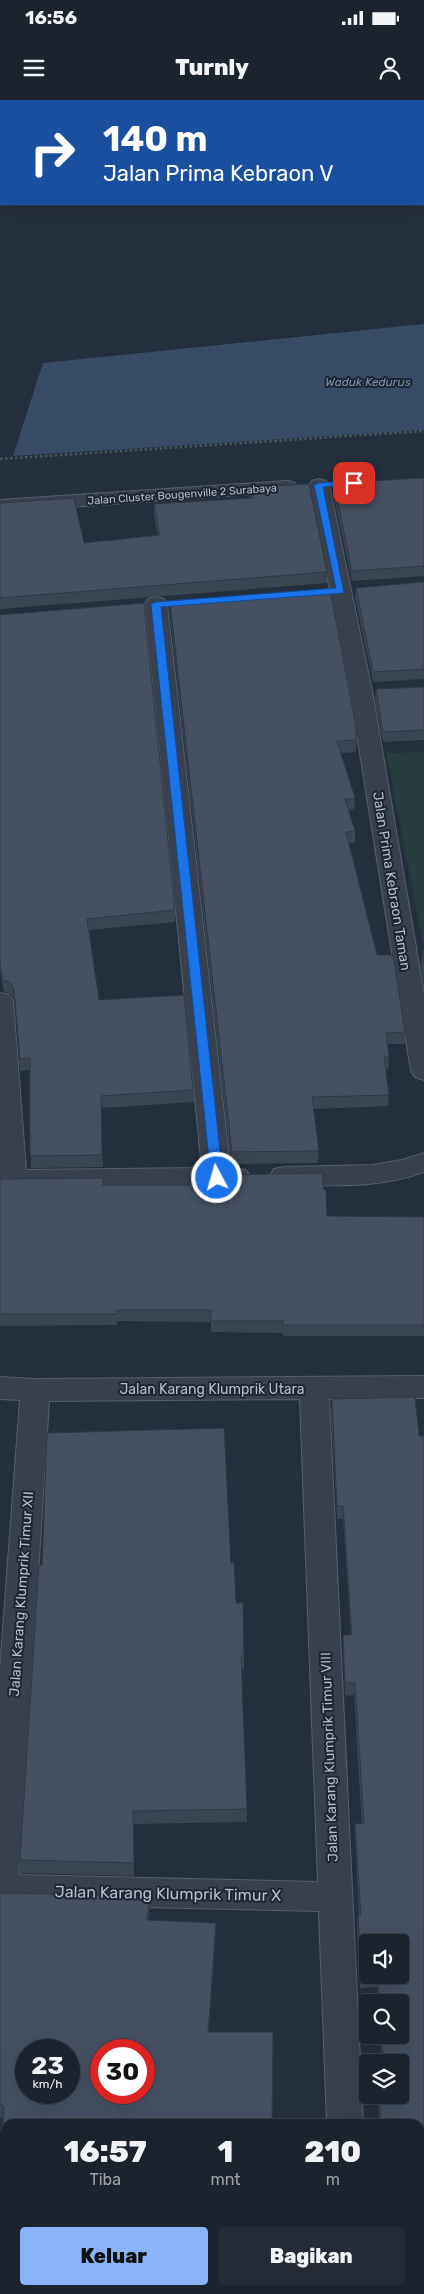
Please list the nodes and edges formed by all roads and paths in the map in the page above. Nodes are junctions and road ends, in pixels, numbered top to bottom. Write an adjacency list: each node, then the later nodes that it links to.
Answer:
1 (424, 431): 2 (path)
2 (0, 459)
3 (328, 485): 4 (street, Jalan Cluster Bougenville 2 Surabaya); 7 (street, Jalan Prima Kebraon Taman)
4 (0, 506)
5 (156, 604): 9 (street)
6 (0, 1001): 10 (street)
7 (424, 1071)
8 (424, 1162): 9 (street)
9 (217, 1178): 10 (street)
10 (7, 1179)
11 (424, 1387): 13 (street, Jalan Karang Klumprik Utara)
12 (0, 1388): 14 (street, Jalan Karang Klumprik Utara)
13 (314, 1389): 14 (street, Jalan Karang Klumprik Utara); 16 (street, Jalan Karang Klumprik Timur VIII)
14 (35, 1390): 15 (street, Jalan Karang Klumprik Timur XII)
15 (0, 1889): 16 (street, Jalan Karang Klumprik Timur X)
16 (335, 1896): 17 (street, Jalan Karang Klumprik Timur VIII)
17 (345, 2119)

